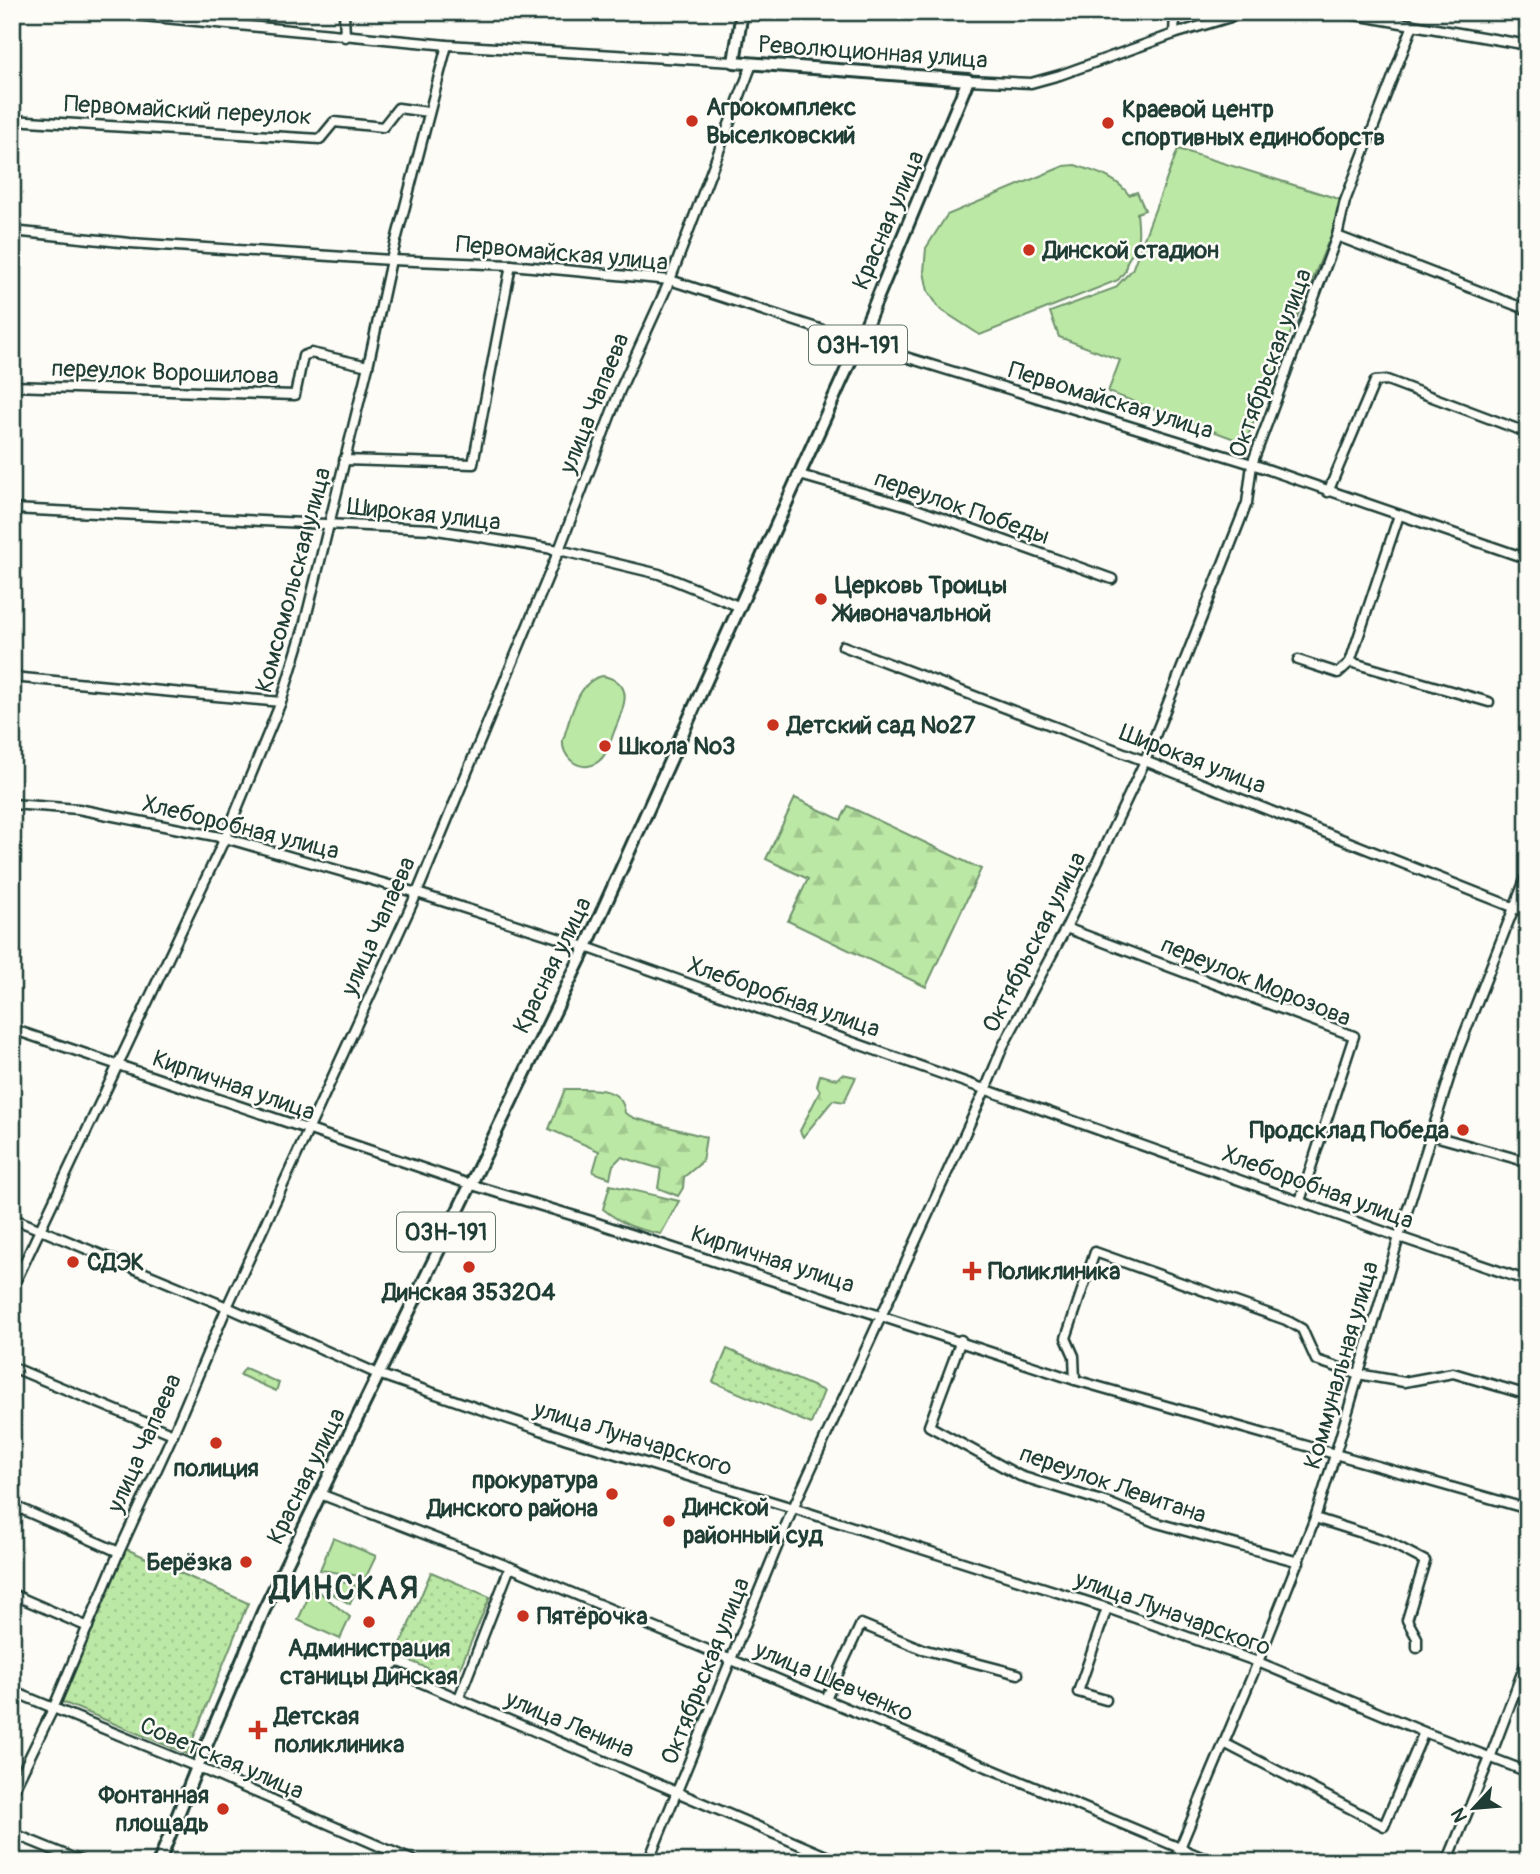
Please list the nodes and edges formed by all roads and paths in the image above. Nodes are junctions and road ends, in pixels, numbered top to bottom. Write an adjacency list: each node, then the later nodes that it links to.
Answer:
1 (101, 12): 9 (street, Революционная улица)
2 (344, 12): 9 (street)
3 (742, 12): 12 (main road)
4 (1175, 12): 8 (street)
5 (1247, 12): 8 (street, Революционная улица)
6 (1338, 12): 7 (street)
7 (1413, 25): 10 (street); 18 (street, Октябрьская улица)
8 (1174, 34): 14 (street, Революционная улица)
9 (345, 37): 11 (street, Революционная улица)
10 (1528, 45)
11 (447, 46): 12 (street, Революционная улица); 15 (street, Комсомольская улица)
12 (734, 62): 13 (main road, Революционная улица)
13 (752, 64): 14 (main road, Революционная улица); 21 (street, улица Чапаева)
14 (968, 80): 23 (main road, Красная улица / 03Н-191)
15 (428, 112): 16 (street, Первомайский переулок); 19 (street, Комсомольская улица)
16 (12, 120)
17 (12, 231): 19 (street, Первомайская улица)
18 (1337, 236): 22 (street); 28 (street, Октябрьская улица)
19 (390, 260): 20 (street, Первомайская улица); 24 (street, Комсомольская улица)
20 (511, 265): 21 (street, Первомайская улица); 27 (street)
21 (670, 279): 23 (street, Первомайская улица); 34 (street, улица Чапаева)
22 (1526, 306)
23 (859, 341): 28 (street, Первомайская улица); 29 (main road, Красная улица / 03Н-191)
24 (368, 366): 25 (street, переулок Ворошилова); 27 (street, Комсомольская улица)
25 (12, 386)
26 (1528, 433): 30 (street)
27 (344, 460): 33 (street, Комсомольская улица)
28 (1252, 464): 30 (street, Первомайская улица); 44 (street, Октябрьская улица)
29 (800, 475): 36 (street, переулок Победы); 37 (main road, Красная улица / 03Н-191)
30 (1328, 492): 32 (street, Первомайская улица)
31 (12, 509): 33 (street, Широкая улица)
32 (1399, 515): 35 (street, Первомайская улица); 40 (street)
33 (328, 524): 34 (street, Широкая улица); 42 (street, Комсомольская улица)
34 (559, 550): 37 (street, Широкая улица); 48 (street, улица Чапаева)
35 (1528, 559)
36 (1112, 579)
37 (738, 606): 52 (main road, Красная улица / 03Н-191)
38 (843, 646): 44 (street, Широкая улица)
39 (1298, 660): 40 (street)
40 (1350, 662): 43 (street)
41 (12, 677): 42 (street)
42 (281, 702): 46 (street, Комсомольская улица)
43 (1489, 702)
44 (1145, 761): 49 (street, Широкая улица); 51 (street, Октябрьская улица)
45 (12, 804): 46 (street, Хлеборобная улица)
46 (225, 838): 48 (street, Хлеборобная улица); 54 (street, Комсомольская улица)
47 (1528, 872): 49 (street, Коммунальная улица)
48 (417, 892): 52 (street, Хлеборобная улица); 56 (street, улица Чапаева)
49 (1513, 907): 50 (street, Широкая улица); 57 (street, Коммунальная улица)
50 (1528, 913)
51 (1066, 928): 55 (street, Октябрьская улица); 60 (street, переулок Морозова)
52 (586, 947): 55 (street, Хлеборобная улица); 59 (main road, Красная улица / 03Н-191)
53 (12, 1028): 54 (street, Кирпичная улица)
54 (117, 1066): 56 (street, Кирпичная улица); 62 (street, Комсомольская улица)
55 (986, 1088): 60 (street, Хлеборобная улица); 67 (street, Октябрьская улица)
56 (309, 1130): 59 (street, Кирпичная улица); 66 (street, улица Чапаева)
57 (1432, 1135): 58 (street); 63 (street, Коммунальная улица)
58 (1528, 1162)
59 (469, 1184): 67 (street, Кирпичная улица); 70 (main road, Красная улица / 03Н-191)
60 (1300, 1201): 63 (street, Хлеборобная улица)
61 (12, 1218): 62 (street, улица Луначарского)
62 (41, 1229): 65 (street, Комсомольская улица); 66 (street, улица Луначарского)
63 (1399, 1237): 64 (street, Хлеборобная улица); 71 (street, Коммунальная улица)
64 (1528, 1281)
65 (12, 1289)
66 (227, 1307): 70 (street, улица Луначарского); 74 (street, улица Чапаева)
67 (881, 1314): 68 (street, Кирпичная улица); 78 (street, Октябрьская улица)
68 (961, 1340): 72 (street, Кирпичная улица); 82 (street, переулок Левитана)
69 (12, 1367): 74 (street)
70 (378, 1374): 76 (main road, Красная улица / 03Н-191); 78 (street, улица Луначарского)
71 (1358, 1374): 72 (street); 73 (street); 75 (street, Коммунальная улица)
72 (1075, 1380): 75 (street, Кирпичная улица)
73 (1528, 1395)
74 (173, 1434): 81 (street, улица Чапаева)
75 (1335, 1455): 79 (street, Кирпичная улица); 80 (street, Коммунальная улица)
76 (320, 1494): 83 (street, улица Шевченко); 101 (main road, Красная улица / 03Н-191)
77 (12, 1505): 81 (street)
78 (793, 1508): 85 (street, улица Луначарского); 89 (street, Октябрьская улица)
79 (1528, 1509)
80 (1315, 1518): 82 (street, Коммунальная улица); 87 (street)
81 (118, 1552): 86 (street, улица Чапаева)
82 (1298, 1562): 90 (street, Коммунальная улица)
83 (510, 1567): 89 (street, улица Шевченко); 94 (street)
84 (12, 1594): 86 (street)
85 (1107, 1608): 90 (street, улица Луначарского); 96 (street)
86 (88, 1627): 97 (street, улица Чапаева)
87 (1417, 1648)
88 (1528, 1657): 100 (street)
89 (730, 1658): 95 (street, улица Шевченко); 103 (street, Октябрьская улица)
90 (1258, 1662): 98 (street, улица Луначарского); 99 (street, Коммунальная улица)
91 (399, 1673): 94 (street, улица Ленина)
92 (1018, 1674): 95 (street)
93 (12, 1691): 97 (street, Советская улица)
94 (459, 1698): 103 (street, улица Ленина)
95 (827, 1699): 106 (street, улица Шевченко)
96 (1106, 1700)
97 (53, 1709): 101 (street, Советская улица); 104 (street, улица Чапаева)
98 (1424, 1732): 99 (street); 100 (street, улица Луначарского)
99 (1224, 1743): 106 (street, Коммунальная улица)
100 (1490, 1758): 102 (street, улица Луначарского); 114 (street)
101 (197, 1767): 108 (main road, Красная улица / 03Н-191); 109 (street, Советская улица)
102 (1528, 1772)
103 (678, 1791): 110 (street, Октябрьская улица); 111 (street, улица Ленина)
104 (12, 1793)
105 (12, 1833): 107 (street)
106 (1180, 1848): 112 (street, Коммунальная улица); 113 (street, улица Шевченко)
107 (83, 1862)
108 (159, 1862)
109 (416, 1862)
110 (648, 1862)
111 (840, 1862)
112 (1174, 1862)
113 (1213, 1862)
114 (1447, 1862)

